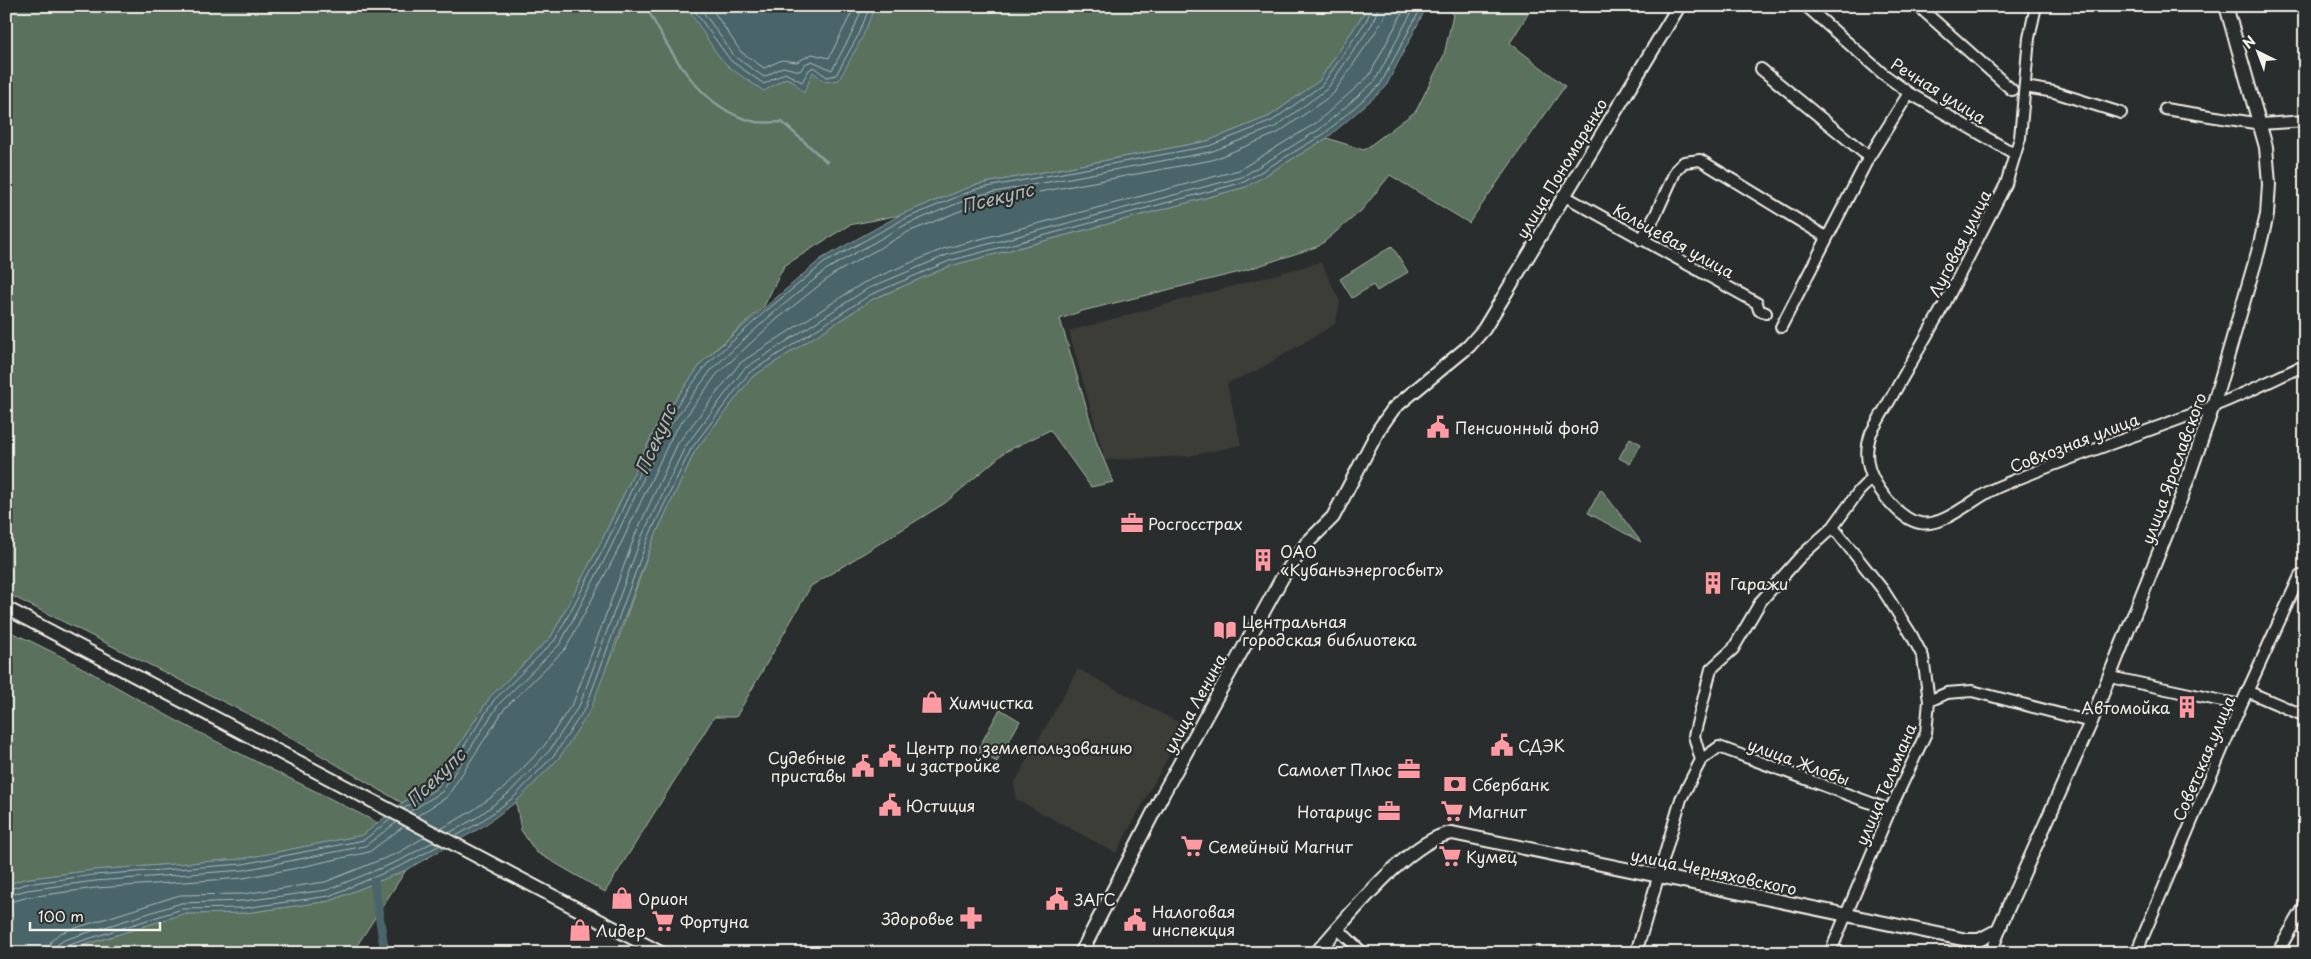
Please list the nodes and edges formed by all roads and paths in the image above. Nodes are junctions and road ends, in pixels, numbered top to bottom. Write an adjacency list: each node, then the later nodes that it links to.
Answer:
1 (1679, 6): 16 (street, улица Пономаренко)
2 (1806, 6): 9 (street, Речная улица)
3 (1918, 6): 8 (street)
4 (2036, 6): 7 (street, Луговая улица)
5 (2226, 6): 13 (street, улица Ярославского)
6 (1761, 69): 15 (street)
7 (2025, 87): 11 (street); 14 (street, Луговая улица)
8 (2012, 90)
9 (1909, 93): 14 (street, Речная улица); 15 (street)
10 (2165, 109): 13 (street)
11 (2121, 114)
12 (2305, 121): 13 (street)
13 (2261, 124): 23 (street, улица Ярославского)
14 (2015, 154): 24 (street, Луговая улица)
15 (1870, 157): 17 (street)
16 (1563, 195): 18 (street, Кольцевая улица); 21 (street, улица Пономаренко)
17 (1826, 236): 18 (street); 20 (street)
18 (1641, 240): 19 (street, Кольцевая улица)
19 (1766, 313)
20 (1781, 327)
21 (1470, 346): 42 (street, улица Ленина)
22 (2305, 365): 23 (street, Совхозная улица)
23 (2213, 406): 24 (street, Совхозная улица); 28 (street, улица Ярославского)
24 (1872, 478): 25 (street)
25 (1833, 527): 30 (street, улица Тельмана); 34 (street)
26 (2300, 576): 29 (street, Советская улица)
27 (6, 608): 41 (street)
28 (2110, 677): 31 (street); 33 (street, улица Ярославского)
29 (2248, 692): 31 (street, Советская улица); 32 (street)
30 (1929, 701): 33 (street); 35 (street, улица Тельмана)
31 (2242, 706): 48 (street, Советская улица)
32 (2305, 716)
33 (2091, 722): 39 (street, улица Ярославского)
34 (1701, 760): 35 (street, улица Жлобы); 36 (street)
35 (1890, 810): 38 (street, улица Тельмана)
36 (1660, 875): 38 (street, улица Черняховского); 40 (street, улица Черняховского); 45 (street)
37 (2305, 905): 49 (street)
38 (1847, 916): 39 (street, улица Черняховского); 46 (street, улица Тельмана)
39 (2000, 927): 47 (street, улица Ярославского)
40 (1338, 929): 43 (street); 44 (street)
41 (661, 953)
42 (1081, 953)
43 (1316, 953)
44 (1363, 953)
45 (1636, 953)
46 (1830, 953)
47 (1991, 953)
48 (2136, 953)
49 (2277, 953)

